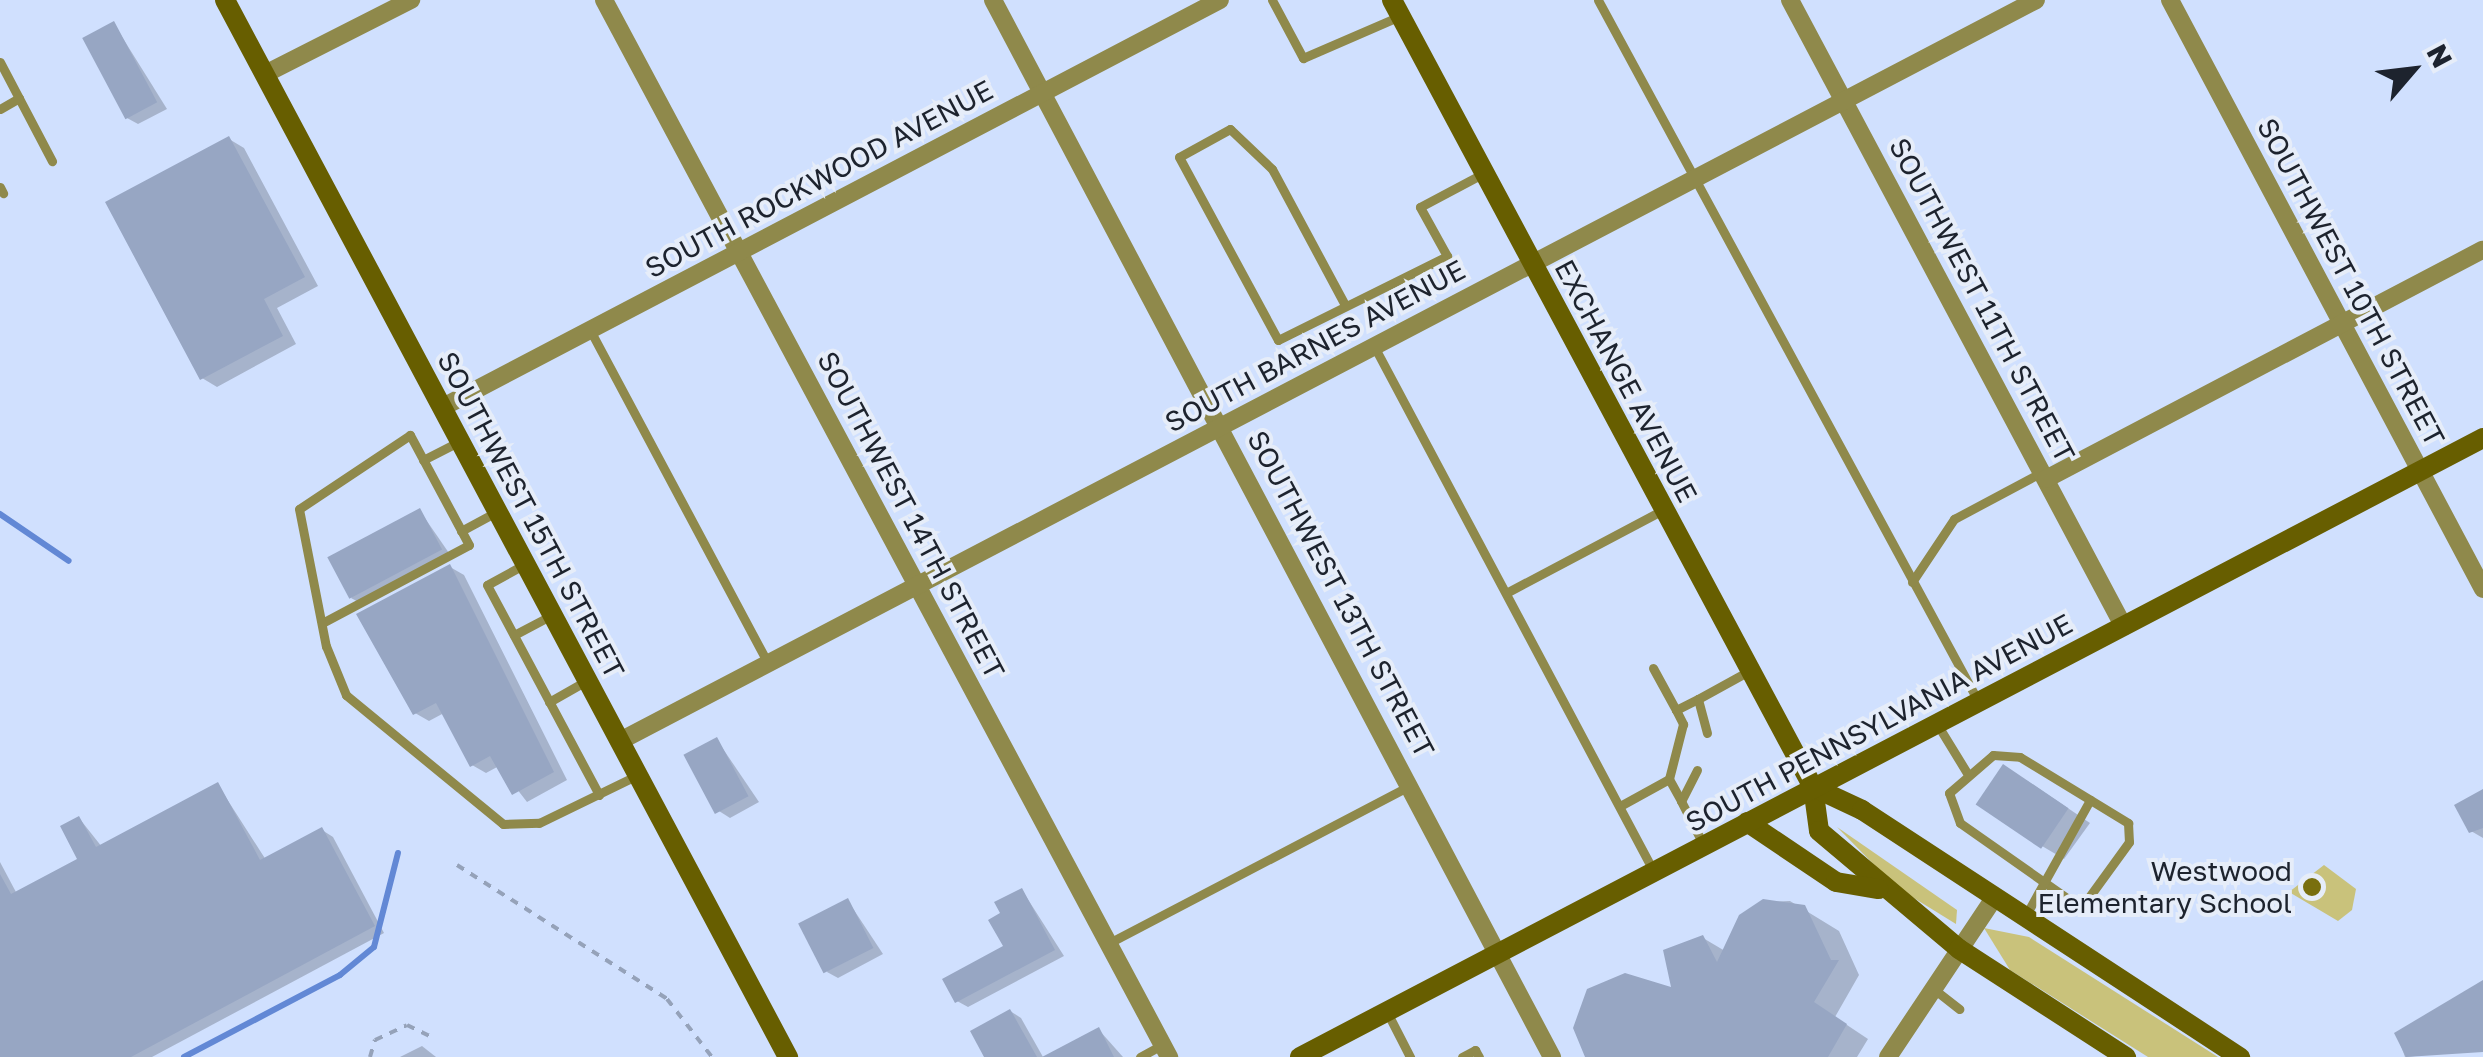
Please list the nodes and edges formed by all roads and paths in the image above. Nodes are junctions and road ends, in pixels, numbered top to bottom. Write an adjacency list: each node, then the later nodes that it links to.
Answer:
1 (226, 0): 14 (main road, SOUTHWEST 15TH STREET)
2 (411, 0): 14 (street)
3 (604, 0): 24 (street, SOUTHWEST 14TH STREET)
4 (994, 0): 16 (street, SOUTHWEST 13TH STREET)
5 (1220, 0): 11 (street, SOUTH ROCKWOOD AVENUE)
6 (1272, 0): 12 (lane)
7 (1598, 0): 22 (lane)
8 (1790, 0): 18 (street, SOUTHWEST 11TH STREET)
9 (2036, 0): 18 (street, SOUTH BARNES AVENUE)
10 (2170, 0): 27 (street, SOUTHWEST 10TH STREET)
11 (1190, 7): 16 (street, SOUTH ROCKWOOD AVENUE)
12 (1396, 8): 21 (main road, EXCHANGE AVENUE)
13 (0, 62): 15 (lane)
14 (265, 74): 30 (main road, SOUTHWEST 15TH STREET)
15 (3, 76): 17 (lane)
16 (1043, 94): 24 (street, SOUTH ROCKWOOD AVENUE); 31 (street, SOUTHWEST 13TH STREET)
17 (19, 98): 19 (lane); 20 (lane)
18 (1844, 100): 22 (street, SOUTH BARNES AVENUE); 36 (street, SOUTHWEST 11TH STREET)
19 (0, 110)
20 (52, 162)
21 (1484, 173): 25 (main road, EXCHANGE AVENUE); 26 (lane)
22 (1698, 177): 25 (street, SOUTH BARNES AVENUE); 41 (lane)
23 (2483, 250): 27 (street)
24 (739, 252): 28 (street, SOUTH ROCKWOOD AVENUE); 42 (street, SOUTHWEST 14TH STREET)
25 (1531, 262): 29 (street, SOUTH BARNES AVENUE); 37 (main road, EXCHANGE AVENUE)
26 (1345, 305): 26 (lane)
27 (2343, 325): 35 (street, SOUTHWEST 10TH STREET); 36 (street)
28 (590, 330): 30 (street, SOUTH ROCKWOOD AVENUE); 49 (lane)
29 (1373, 345): 31 (street, SOUTH BARNES AVENUE); 44 (lane)
30 (442, 407): 33 (main road, SOUTHWEST 15TH STREET)
31 (1221, 427): 42 (street, SOUTH BARNES AVENUE); 66 (street, SOUTHWEST 13TH STREET)
32 (2483, 438): 35 (main road, SOUTH PENNSYLVANIA AVENUE)
33 (460, 440): 34 (lane); 38 (main road, SOUTHWEST 15TH STREET)
34 (423, 460): 39 (lane); 46 (lane)
35 (2420, 471): 43 (street, SOUTHWEST 10TH STREET); 47 (main road, SOUTH PENNSYLVANIA AVENUE)
36 (2044, 476): 41 (lane); 47 (street, SOUTHWEST 11TH STREET)
37 (1663, 510): 44 (lane); 51 (main road, EXCHANGE AVENUE)
38 (498, 512): 39 (lane); 40 (main road, SOUTHWEST 15TH STREET)
39 (461, 531): 46 (lane)
40 (526, 564): 45 (main road, SOUTHWEST 15TH STREET); 48 (lane)
41 (1912, 582): 54 (lane)
42 (918, 586): 49 (street, SOUTH BARNES AVENUE); 80 (street, SOUTHWEST 14TH STREET)
43 (2483, 589)
44 (1506, 592): 71 (lane)
45 (552, 614): 48 (lane); 52 (main road, SOUTHWEST 15TH STREET)
46 (324, 622): 68 (lane)
47 (2124, 627): 54 (main road, SOUTH PENNSYLVANIA AVENUE)
48 (514, 635): 55 (lane)
49 (768, 664): 59 (street, SOUTH BARNES AVENUE)
50 (1653, 668): 56 (lane)
51 (1749, 671): 53 (lane); 67 (main road, EXCHANGE AVENUE)
52 (588, 680): 55 (lane); 59 (main road, SOUTHWEST 15TH STREET)
53 (1698, 698): 56 (lane); 58 (lane)
54 (1978, 701): 57 (main road, SOUTH PENNSYLVANIA AVENUE)
55 (549, 702): 68 (lane)
56 (1676, 710): 64 (lane)
57 (1936, 722): 62 (lane); 67 (main road, SOUTH PENNSYLVANIA AVENUE)
58 (1707, 732)
59 (620, 741): 63 (main road, SOUTHWEST 15TH STREET)
60 (1686, 765): 65 (lane)
61 (1697, 770): 65 (lane)
62 (1967, 773): 69 (lane); 76 (lane)
63 (638, 775): 68 (lane); 90 (main road, SOUTHWEST 15TH STREET)
64 (1669, 779): 70 (lane); 71 (lane)
65 (1688, 779): 70 (lane)
66 (1412, 784): 80 (lane); 82 (street, SOUTHWEST 13TH STREET)
67 (1812, 787): 72 (main road, SOUTH PENNSYLVANIA AVENUE); 77 (main road, EXCHANGE AVENUE); 78 (main road)
68 (600, 795)
69 (2090, 800): 76 (lane); 76 (lane)
70 (1681, 802): 73 (lane)
71 (1620, 806): 75 (lane)
72 (1747, 822): 73 (main road, SOUTH PENNSYLVANIA AVENUE); 77 (main road)
73 (1704, 846): 75 (main road, SOUTH PENNSYLVANIA AVENUE)
74 (458, 865): 89 (path)
75 (1654, 872): 82 (main road, SOUTH PENNSYLVANIA AVENUE)
76 (2044, 886): 79 (lane)
77 (1880, 889): 81 (main road, EXCHANGE AVENUE)
78 (1992, 900): 79 (main road); 81 (street)
79 (2023, 920): 99 (main road)
80 (1109, 943): 87 (street, SOUTHWEST 14TH STREET)
81 (1959, 949): 83 (street); 98 (main road, EXCHANGE AVENUE)
82 (1498, 954): 85 (main road, SOUTH PENNSYLVANIA AVENUE); 96 (street, SOUTHWEST 13TH STREET)
83 (1932, 988): 84 (lane); 97 (street)
84 (1959, 1009)
85 (1387, 1012): 92 (main road, SOUTH PENNSYLVANIA AVENUE); 93 (lane)
86 (434, 1038): 88 (path)
87 (1166, 1051): 91 (lane)
88 (370, 1057)
89 (712, 1057)
90 (788, 1057)
91 (1140, 1057)
92 (1300, 1057)
93 (1410, 1057)
94 (1462, 1057): 95 (lane)
95 (1479, 1057)
96 (1552, 1057)
97 (1888, 1057)
98 (2126, 1057)
99 (2240, 1057)

